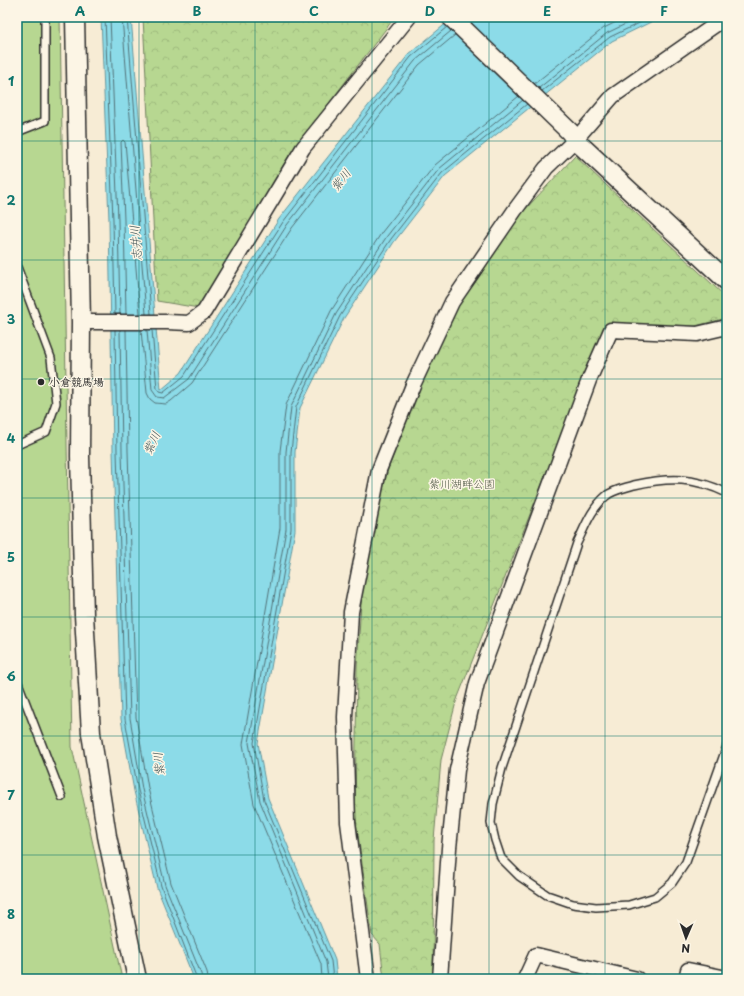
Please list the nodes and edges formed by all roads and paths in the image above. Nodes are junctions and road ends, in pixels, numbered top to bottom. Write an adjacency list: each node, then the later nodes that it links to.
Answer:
1 (45, 17): 6 (lane)
2 (75, 17): 10 (street)
3 (409, 17): 10 (street)
4 (451, 17): 7 (street)
5 (727, 18): 7 (street)
6 (17, 132)
7 (572, 136): 9 (street); 19 (street)
8 (17, 266): 12 (lane)
9 (727, 281)
10 (81, 322): 18 (street)
11 (727, 327): 20 (street)
12 (17, 445)
13 (727, 493): 15 (lane)
14 (17, 680): 16 (lane)
15 (727, 746)
16 (62, 797)
17 (727, 978): 23 (street)
18 (137, 979)
19 (368, 979)
20 (440, 979)
21 (525, 979): 22 (street)
22 (637, 979)
23 (686, 979)

